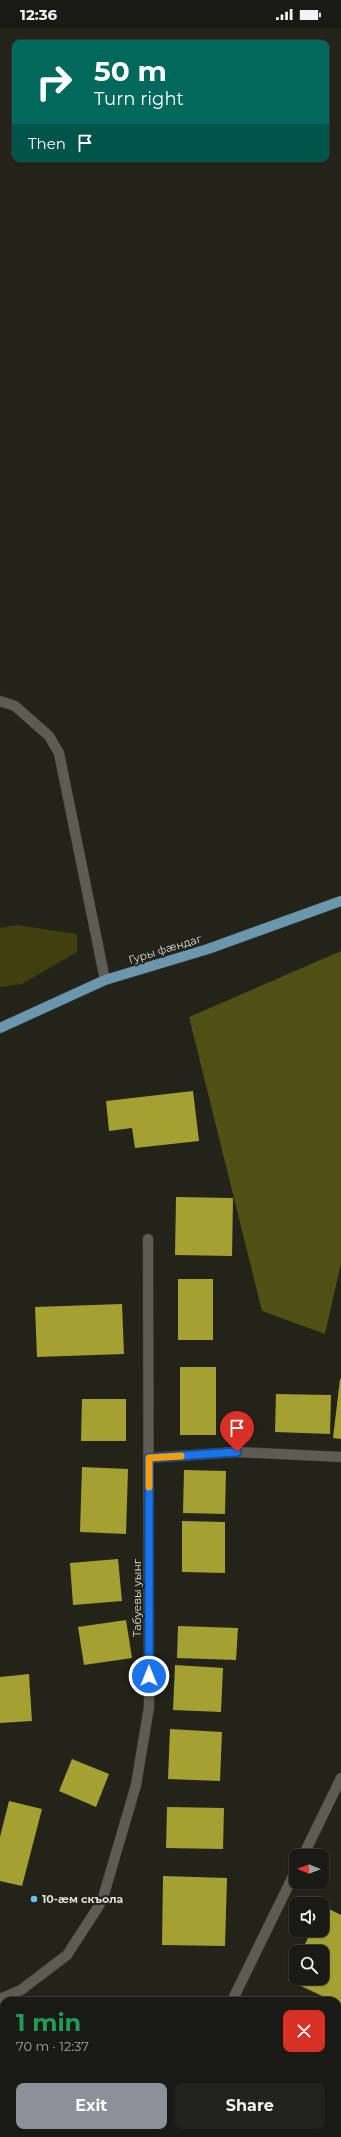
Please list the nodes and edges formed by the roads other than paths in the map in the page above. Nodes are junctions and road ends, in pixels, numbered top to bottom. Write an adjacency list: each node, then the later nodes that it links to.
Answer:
1 (0, 701): 3 (street)
2 (341, 902): 3 (main road, Гуры фӕндаг)
3 (105, 980): 4 (main road, Гуры фӕндаг)
4 (0, 1028)
5 (148, 1239): 7 (street, Табуевы уынг)
6 (341, 1457): 7 (street)
7 (149, 1458): 11 (street, Табуевы уынг)
8 (341, 1778): 9 (street)
9 (306, 1849)
10 (289, 1884): 12 (street)
11 (5, 1997)
12 (234, 1997)

